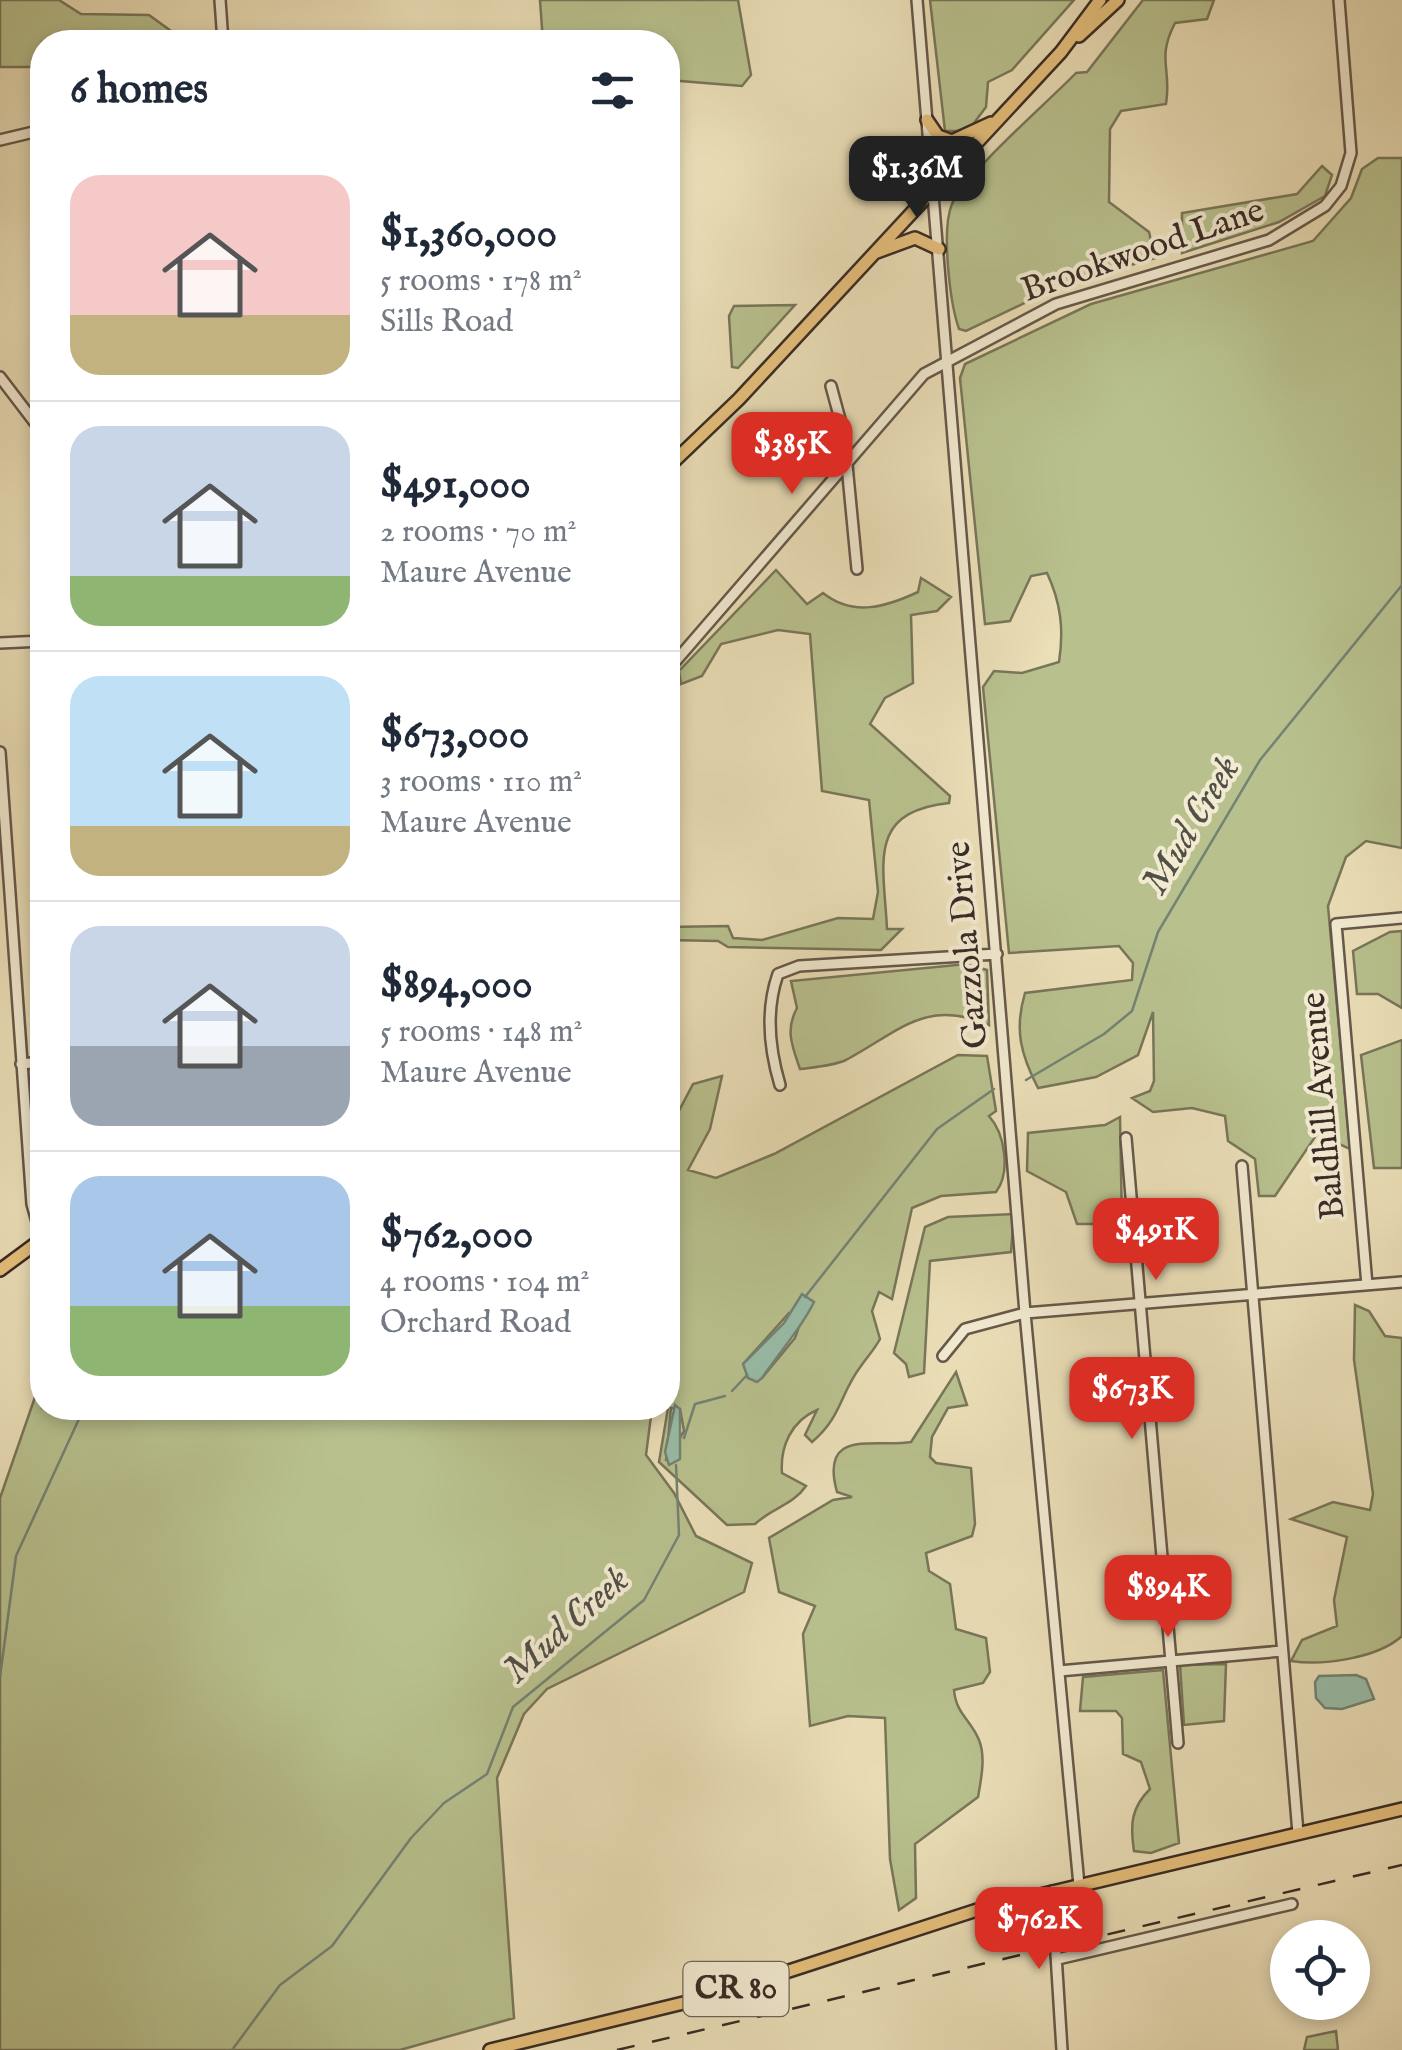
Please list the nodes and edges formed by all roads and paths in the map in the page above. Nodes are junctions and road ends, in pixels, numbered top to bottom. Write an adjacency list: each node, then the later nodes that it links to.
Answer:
1 (220, 0): 6 (street)
2 (916, 0): 9 (street, Gazzola Drive)
3 (1100, 0): 7 (main road)
4 (1118, 0): 7 (main road)
5 (1339, 0): 15 (street, Brookwood Lane)
6 (221, 30)
7 (1060, 52): 8 (main road)
8 (999, 118): 9 (main road); 12 (main road)
9 (927, 120): 12 (street, Gazzola Drive)
10 (30, 133): 11 (street)
11 (0, 140)
12 (934, 189): 13 (street, Gazzola Drive); 14 (main road)
13 (939, 249): 14 (main road); 15 (street, Gazzola Drive)
14 (874, 254): 19 (main road)
15 (947, 360): 20 (street, Brookwood Lane); 27 (street, Gazzola Drive)
16 (0, 377): 18 (street)
17 (830, 386): 20 (street)
18 (30, 416)
19 (680, 455)
20 (846, 462): 21 (street); 24 (street, Brookwood Lane)
21 (858, 569)
22 (30, 642): 23 (street)
23 (0, 643)
24 (680, 656)
25 (0, 752): 29 (street)
26 (1402, 918): 37 (street, Baldhill Avenue)
27 (997, 954): 30 (street); 40 (street, Gazzola Drive)
28 (30, 1063): 29 (street)
29 (21, 1064): 33 (street)
30 (780, 1085)
31 (1126, 1138): 39 (street)
32 (1242, 1166): 38 (street)
33 (30, 1179)
34 (30, 1249): 35 (main road)
35 (0, 1270)
36 (1402, 1282): 37 (street)
37 (1368, 1285): 38 (street)
38 (1252, 1294): 39 (street); 42 (street)
39 (1140, 1304): 40 (street); 43 (street)
40 (1025, 1313): 41 (street); 44 (street, Gazzola Drive)
41 (943, 1356)
42 (1282, 1651): 43 (street); 47 (street)
43 (1172, 1659): 44 (street); 45 (street)
44 (1058, 1670): 48 (street, Gazzola Drive)
45 (1178, 1743)
46 (1402, 1809): 47 (main road, CR 80)
47 (1298, 1834): 48 (main road, CR 80)
48 (1079, 1885): 49 (main road, CR 80)
49 (1052, 1891): 51 (street); 52 (main road, CR 80)
50 (1292, 1904): 51 (street)
51 (1058, 1959): 53 (street)
52 (490, 2050)
53 (1062, 2050)

